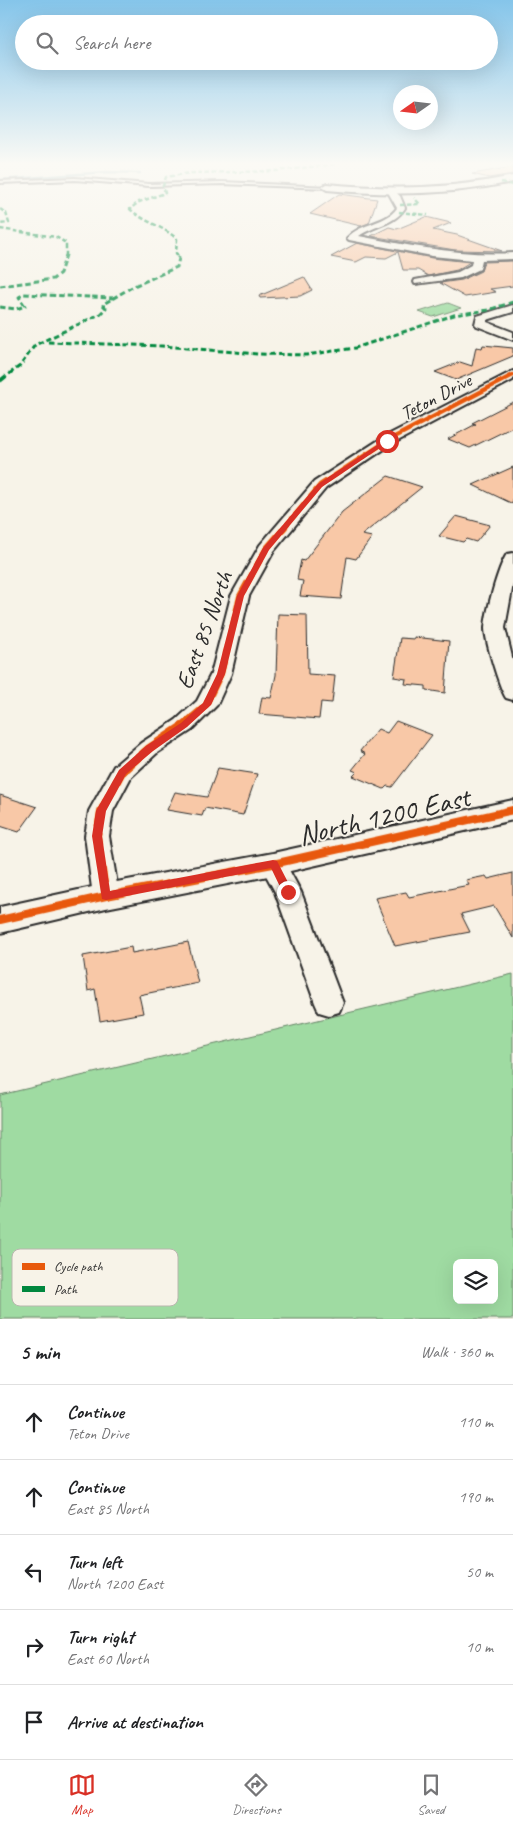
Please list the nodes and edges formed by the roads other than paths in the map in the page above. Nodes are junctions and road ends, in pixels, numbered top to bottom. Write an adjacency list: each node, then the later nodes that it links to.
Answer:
1 (374, 226): 3 (street)
2 (513, 256): 3 (street)
3 (478, 257): 4 (street)
4 (419, 282)
5 (513, 308): 6 (street)
6 (513, 336)
7 (513, 375): 8 (street, Teton Drive)
8 (266, 549): 13 (street, East 85 North)
9 (513, 558): 10 (street)
10 (513, 693)
11 (513, 810): 12 (street, North 1200 East)
12 (273, 864): 13 (street, North 1200 East); 15 (street)
13 (106, 896): 14 (street, North 1200 East)
14 (0, 920)
15 (329, 1002)

